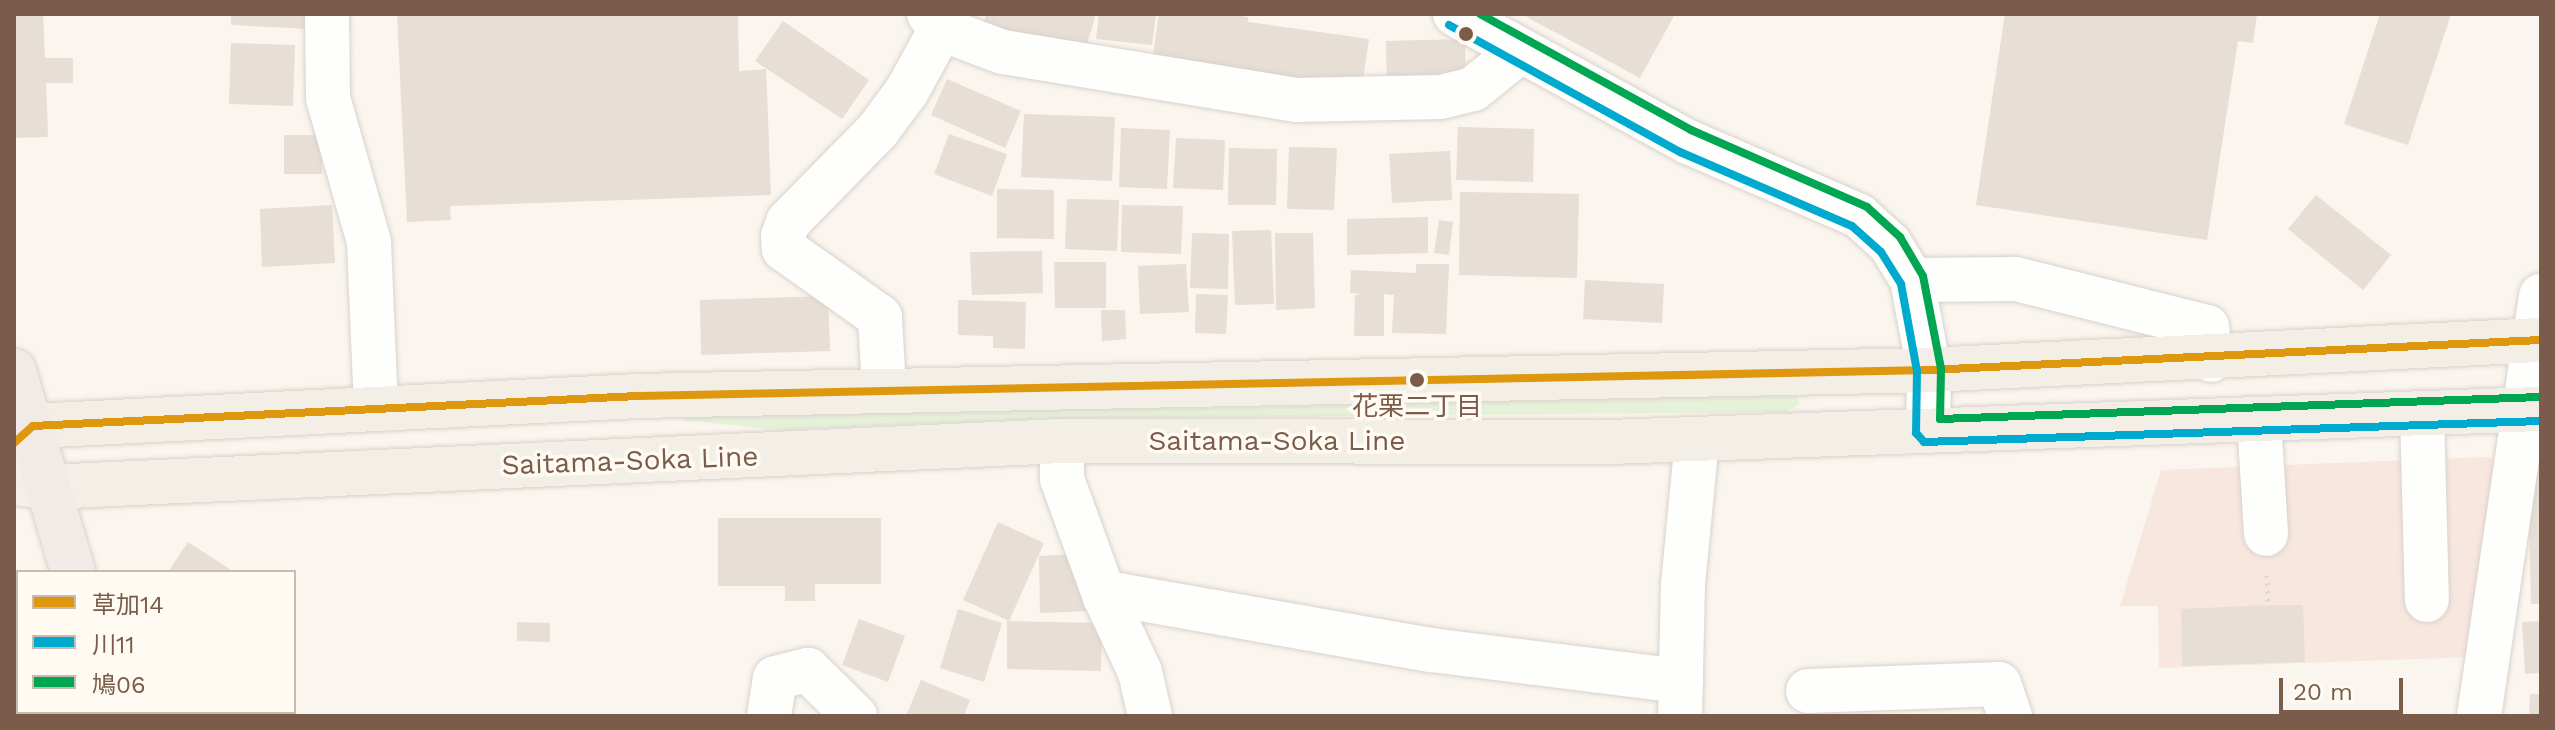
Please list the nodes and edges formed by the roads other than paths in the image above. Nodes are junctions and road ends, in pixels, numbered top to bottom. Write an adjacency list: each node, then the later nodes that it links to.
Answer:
1 (327, 14): 12 (street)
2 (1455, 14): 4 (street)
3 (935, 21): 4 (street); 11 (street)
4 (1518, 53): 5 (street)
5 (1912, 280): 8 (street); 9 (street)
6 (2541, 296): 7 (street)
7 (2537, 340): 8 (main road, Saitama-Soka Line); 13 (street)
8 (2211, 360): 9 (main road, Saitama-Soka Line)
9 (1929, 370): 11 (main road, Saitama-Soka Line); 16 (street)
10 (14, 371): 17 (highway)
11 (884, 389): 12 (main road, Saitama-Soka Line)
12 (376, 407): 17 (main road, Saitama-Soka Line)
13 (2533, 410): 14 (main road, Saitama-Soka Line); 32 (street)
14 (2422, 413): 15 (main road, Saitama-Soka Line); 24 (street)
15 (2259, 419): 16 (main road, Saitama-Soka Line); 21 (street)
16 (1928, 431): 18 (main road, Saitama-Soka Line)
17 (23, 435): 20 (highway)
18 (1697, 439): 19 (main road, Saitama-Soka Line); 26 (street)
19 (1062, 441): 20 (main road, Saitama-Soka Line); 23 (street)
20 (31, 485): 22 (highway)
21 (2266, 534)
22 (72, 570)
23 (1105, 597): 26 (street); 30 (street)
24 (2427, 600)
25 (1808, 691): 27 (street)
26 (1680, 698)
27 (1878, 702): 31 (street)
28 (769, 716): 29 (street)
29 (855, 716)
30 (1150, 716)
31 (2010, 716)
32 (2479, 716)

